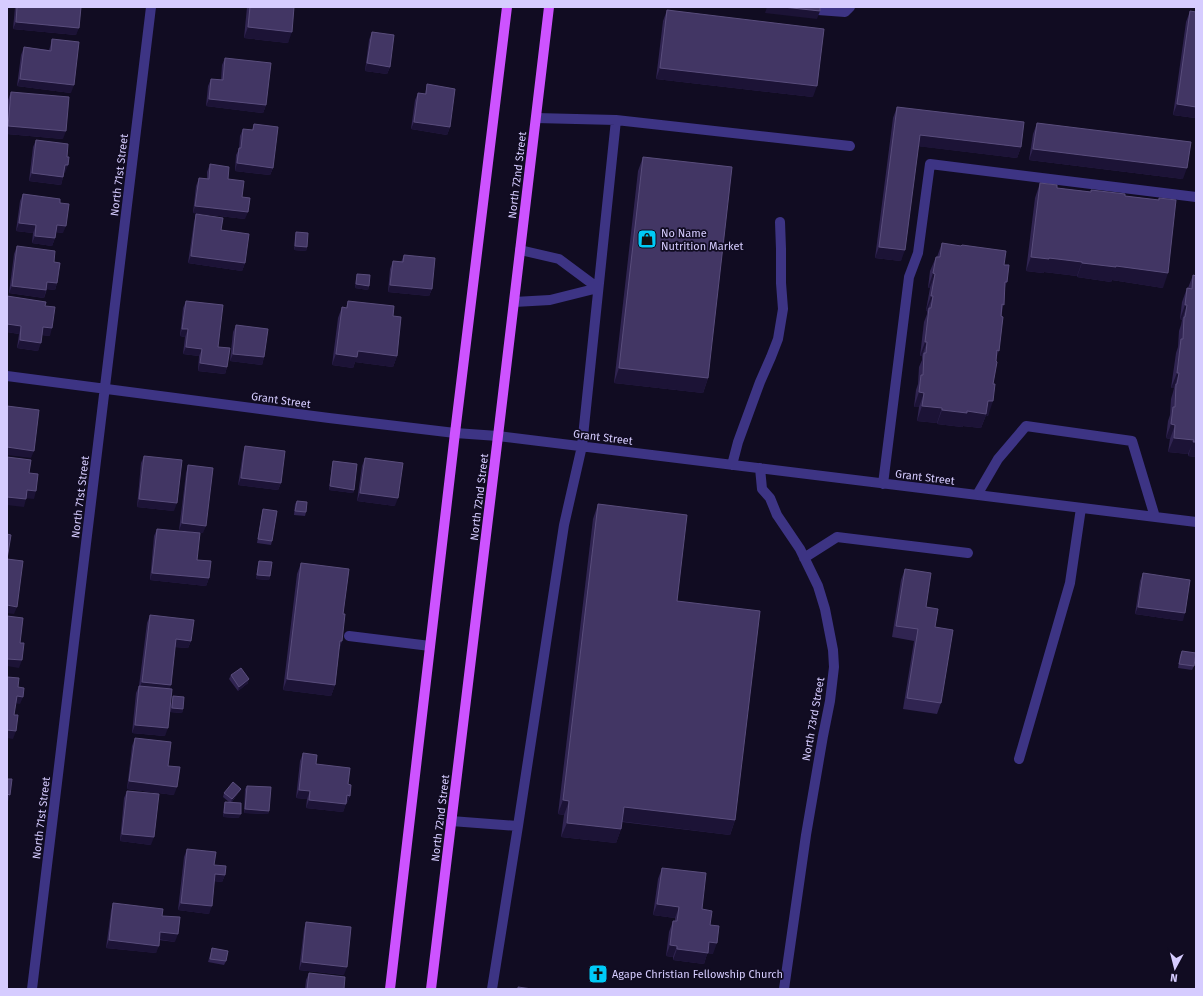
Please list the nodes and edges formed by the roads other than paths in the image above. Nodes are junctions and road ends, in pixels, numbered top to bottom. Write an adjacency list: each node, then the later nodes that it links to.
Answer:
1 (152, 7): 15 (street, North 71st Street)
2 (507, 7): 16 (main road)
3 (549, 7): 6 (main road, North 72nd Street)
4 (850, 7): 5 (street)
5 (818, 10)
6 (536, 118): 7 (street); 11 (main road, North 72nd Street)
7 (616, 120): 8 (street); 12 (street)
8 (850, 146)
9 (1196, 196): 21 (street)
10 (780, 222): 19 (street)
11 (520, 250): 12 (street); 13 (main road, North 72nd Street)
12 (598, 288): 13 (street); 18 (street)
13 (514, 302): 17 (main road, North 72nd Street)
14 (7, 376): 15 (street, Grant Street)
15 (106, 389): 16 (street, Grant Street); 33 (street, North 71st Street)
16 (455, 433): 17 (street, Grant Street); 29 (main road)
17 (498, 436): 18 (street, Grant Street); 31 (main road, North 72nd Street)
18 (582, 446): 19 (street, Grant Street); 32 (street)
19 (732, 465): 20 (street, Grant Street)
20 (760, 468): 21 (street, Grant Street); 27 (street, North 73rd Street)
21 (883, 484): 22 (street, Grant Street)
22 (977, 495): 23 (street, Grant Street); 24 (street)
23 (1081, 508): 24 (street, Grant Street); 30 (street)
24 (1155, 517): 25 (street, Grant Street)
25 (1196, 522)
26 (968, 553): 27 (street)
27 (804, 558): 37 (street, North 73rd Street)
28 (349, 636): 29 (street)
29 (430, 646): 34 (main road)
30 (1019, 759)
31 (451, 821): 32 (street); 35 (main road, North 72nd Street)
32 (518, 826): 36 (street)
33 (32, 989)
34 (390, 989)
35 (431, 989)
36 (492, 989)
37 (784, 989)

